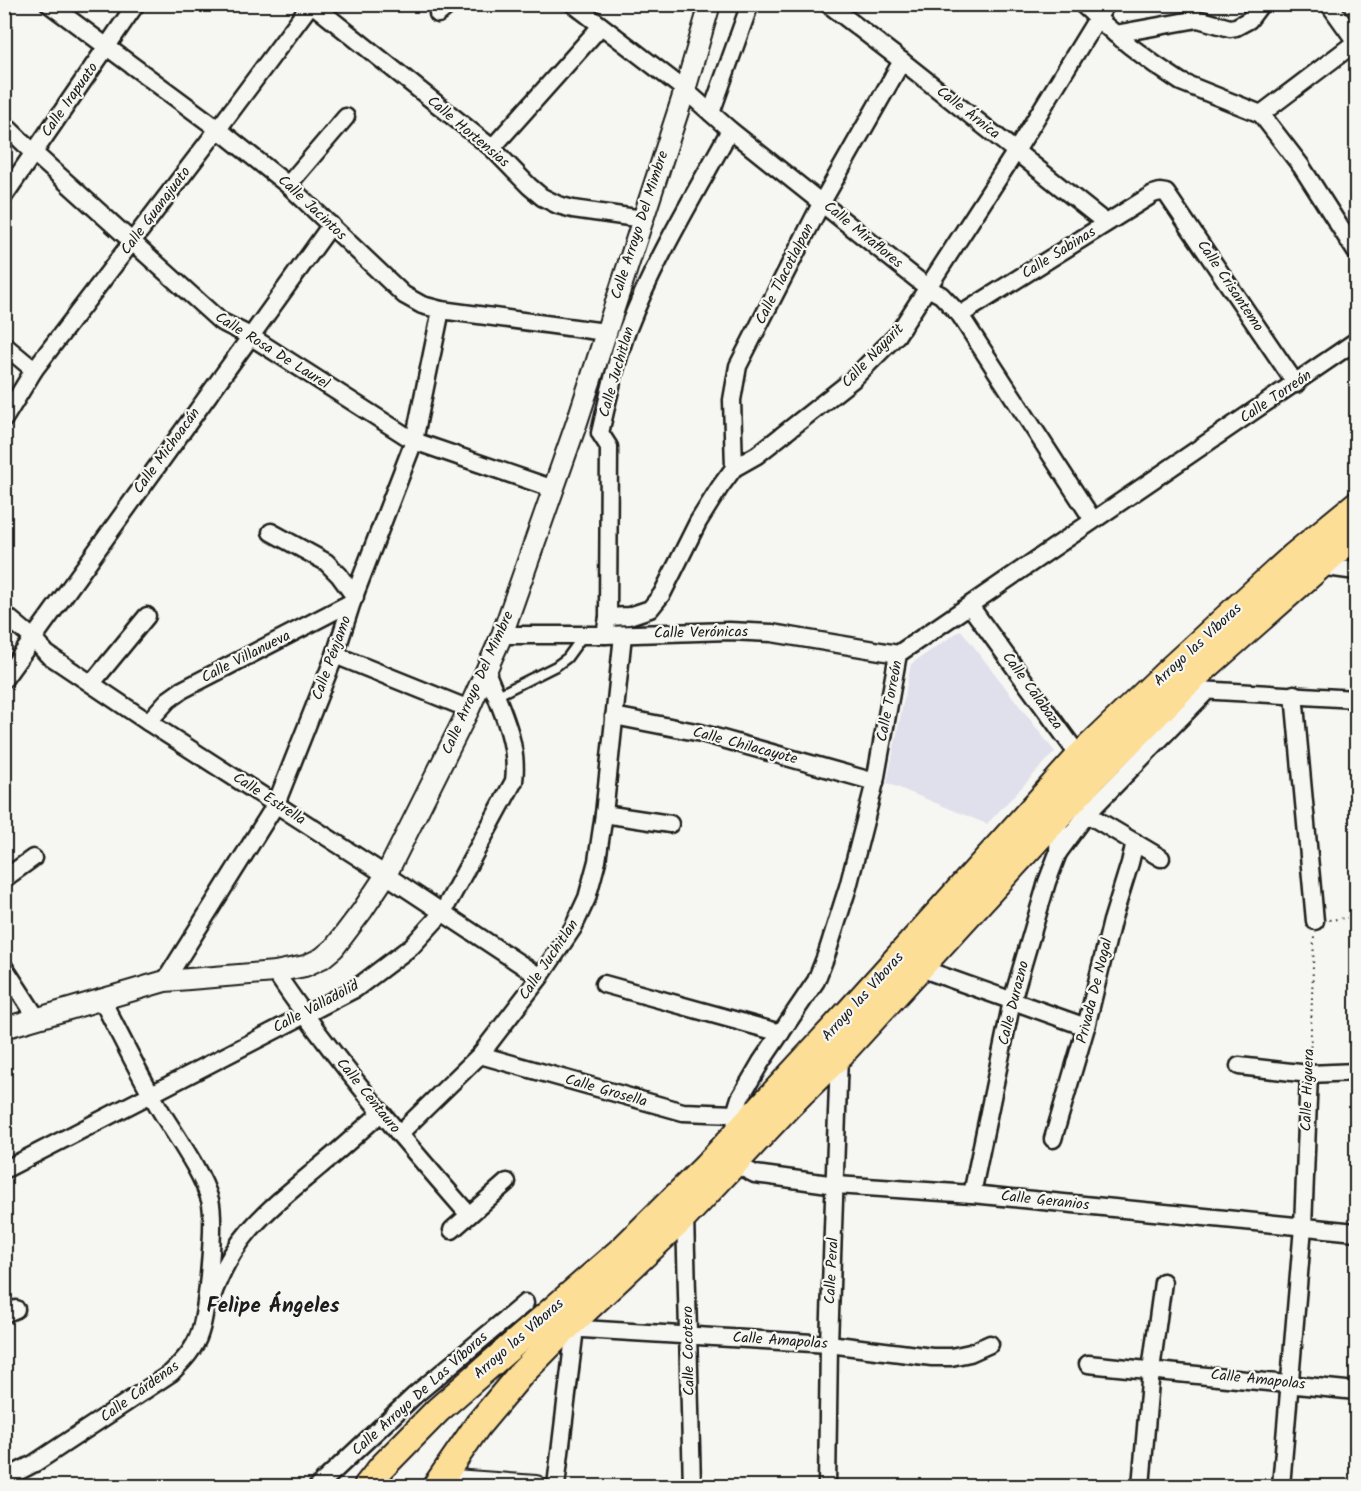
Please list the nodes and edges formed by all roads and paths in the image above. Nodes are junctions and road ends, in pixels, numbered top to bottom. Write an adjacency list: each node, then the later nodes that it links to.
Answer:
1 (49, 4): 16 (street, Calle Jacintos)
2 (136, 4): 16 (street, Calle Irapuato)
3 (311, 4): 23 (street, Calle Guanajuato); 25 (street, Calle Hortensias)
4 (573, 4): 13 (street, Calle Miraflores)
5 (710, 4): 18 (street, Calle Arroyo Del Mimbre)
6 (750, 4): 19 (street)
7 (828, 4): 17 (street, Calle Árnica)
8 (1082, 4): 12 (street)
9 (1106, 4): 12 (street, Calle Nayarit)
10 (1261, 4): 14 (street)
11 (1329, 4): 15 (street)
12 (1097, 19): 14 (street); 26 (street, Calle Nayarit)
13 (601, 26): 18 (street, Calle Miraflores); 25 (street)
14 (1115, 34): 20 (street)
15 (1356, 42): 20 (street)
16 (106, 47): 23 (street, Calle Jacintos); 27 (street, Calle Irapuato)
17 (902, 61): 26 (street, Calle Árnica); 31 (street, Calle Tlacotlalpan)
18 (685, 90): 19 (street, Calle Miraflores); 32 (street, Calle Arroyo Del Mimbre)
19 (711, 113): 24 (street, Calle Miraflores)
20 (1261, 114): 36 (street)
21 (346, 117): 28 (street)
22 (4, 124): 27 (street, Calle Rosa De Laurel)
23 (218, 129): 28 (street, Calle Jacintos); 35 (street, Calle Guanajuato)
24 (730, 130): 31 (street, Calle Miraflores); 45 (street, Calle Juchitlan)
25 (492, 148): 32 (street, Calle Hortensias)
26 (1016, 151): 33 (street, Calle Árnica); 37 (street, Calle Nayarit)
27 (34, 153): 30 (street, Calle Irapuato); 35 (street, Calle Rosa De Laurel)
28 (288, 184): 34 (street, Calle Jacintos)
29 (1160, 192): 33 (street, Calle Sabinas); 47 (street, Calle Crisantemo)
30 (4, 196)
31 (822, 202): 37 (street, Calle Miraflores); 52 (street, Calle Tlacotlalpan)
32 (643, 219): 40 (street, Calle Arroyo Del Mimbre)
33 (1106, 223): 39 (street, Calle Sabinas)
34 (331, 225): 38 (street, Calle Jacintos); 41 (street, Calle Michoacán)
35 (133, 242): 41 (street, Calle Rosa De Laurel); 46 (street, Calle Guanajuato)
36 (1356, 252)
37 (928, 288): 39 (street, Calle Miraflores); 52 (street, Calle Nayarit)
38 (441, 310): 40 (street, Calle Jacintos); 51 (street, Calle Pénjamo)
39 (960, 315): 55 (street, Calle Miraflores)
40 (605, 332): 44 (street, Calle Arroyo Del Mimbre)
41 (250, 336): 51 (street, Calle Rosa De Laurel); 69 (street, Calle Michoacán)
42 (1356, 341): 47 (street, Calle Torreón)
43 (4, 345): 46 (street)
44 (597, 359): 45 (street); 49 (street, Calle Arroyo Del Mimbre)
45 (617, 366): 50 (street, Calle Juchitlan)
46 (34, 370): 48 (street, Calle Guanajuato)
47 (1296, 384): 55 (street, Calle Torreón)
48 (4, 419)
49 (577, 422): 50 (street); 53 (street, Calle Arroyo Del Mimbre)
50 (600, 433): 64 (street, Calle Juchitlan)
51 (414, 441): 53 (street, Calle Rosa De Laurel); 60 (street, Calle Pénjamo)
52 (734, 468): 64 (street, Calle Nayarit)
53 (554, 489): 68 (street, Calle Arroyo Del Mimbre)
54 (1356, 505): 82 (main road, Arroyo las Víboras)
55 (1093, 520): 61 (street, Calle Torreón)
56 (271, 532): 60 (street)
57 (1356, 534): 58 (main road, Arroyo las Víboras)
58 (1319, 566): 59 (street); 75 (main road, Arroyo las Víboras)
59 (1356, 571)
60 (354, 600): 71 (street, Calle Pénjamo); 81 (street, Calle Villanueva)
61 (970, 606): 70 (street, Calle Torreón); 82 (street, Calle Calabaza)
62 (4, 614): 69 (street, Calle Estrella)
63 (147, 616): 74 (street)
64 (608, 617): 66 (street, Calle Juchitlan)
65 (584, 635): 66 (street, Calle Verónicas); 68 (street, Calle Verónicas); 77 (lane)
66 (606, 635): 67 (street, Calle Verónicas)
67 (623, 635): 70 (street, Calle Verónicas); 80 (street, Calle Juchitlan)
68 (502, 636): 72 (street, Calle Arroyo Del Mimbre)
69 (33, 638): 73 (street, Calle Michoacán); 74 (street, Calle Estrella)
70 (898, 654): 83 (street, Calle Torreón)
71 (335, 655): 79 (street); 84 (street, Calle Pénjamo)
72 (486, 671): 77 (street, Calle Valladolid); 79 (street, Calle Arroyo Del Mimbre)
73 (4, 679)
74 (92, 683): 81 (street, Calle Estrella)
75 (1195, 689): 76 (street); 82 (main road, Arroyo las Víboras); 86 (street)
76 (1294, 694): 78 (street); 97 (street)
77 (496, 696): 95 (street, Calle Valladolid)
78 (1356, 699)
79 (468, 709): 93 (street, Calle Arroyo Del Mimbre)
80 (614, 716): 83 (street, Calle Chilacayote); 85 (street, Calle Juchitlan)
81 (148, 722): 84 (street, Calle Estrella)
82 (1087, 766): 87 (main road, Arroyo las Víboras); 119 (main road, Arroyo las Víboras)
83 (875, 782): 110 (street, Calle Torreón)
84 (276, 804): 93 (street, Calle Estrella); 102 (street, Calle Pénjamo)
85 (604, 814): 88 (street); 101 (street, Calle Juchitlan)
86 (1087, 814): 89 (street); 90 (street)
87 (1059, 815): 90 (street, Calle Durazno); 99 (main road, Arroyo las Víboras)
88 (670, 824)
89 (1135, 842): 92 (street); 108 (street, Privada De Nogal)
90 (1058, 853): 105 (street, Calle Durazno)
91 (33, 858): 94 (street)
92 (1161, 858)
93 (386, 874): 95 (street, Calle Estrella); 100 (street, Calle Arroyo Del Mimbre)
94 (4, 879)
95 (444, 912): 101 (street, Calle Estrella); 106 (street, Calle Valladolid)
96 (1356, 918): 97 (path)
97 (1315, 921): 115 (path, Calle Higuera)
98 (4, 967): 107 (street)
99 (920, 968): 105 (street); 112 (main road, Arroyo las Víboras)
100 (274, 972): 102 (street, Calle Arroyo Del Mimbre); 106 (street, Calle Centauro)
101 (540, 977): 111 (street, Calle Juchitlan)
102 (165, 981): 104 (street, Calle Arroyo Del Mimbre)
103 (604, 984): 110 (street)
104 (101, 998): 107 (street, Calle Arroyo Del Mimbre); 116 (street, Calle Cárdenas)
105 (1012, 1001): 108 (street); 124 (street, Calle Durazno)
106 (304, 1015): 116 (street, Calle Valladolid); 117 (street, Calle Centauro)
107 (37, 1018): 109 (street, Calle Arroyo Del Mimbre)
108 (1086, 1027): 120 (street, Privada De Nogal)
109 (4, 1028)
110 (780, 1033): 119 (street, Calle Torreón)
111 (480, 1055): 118 (street, Calle Juchitlan); 119 (street, Calle Grosella)
112 (839, 1056): 119 (main road, Arroyo las Víboras); 123 (street, Calle Peral)
113 (1239, 1066): 115 (street)
114 (1356, 1072): 115 (street)
115 (1309, 1074): 127 (street, Calle Higuera)
116 (151, 1094): 121 (street, Calle Valladolid); 133 (street, Calle Cárdenas)
117 (381, 1113): 118 (street, Calle Centauro); 133 (street)
118 (399, 1134): 125 (street, Calle Centauro)
119 (736, 1137): 123 (street, Calle Geranios); 126 (main road, Arroyo las Víboras); 144 (main road, Arroyo las Víboras)
120 (1053, 1139)
121 (4, 1170)
122 (507, 1182): 125 (street)
123 (836, 1185): 124 (street, Calle Geranios); 135 (street, Calle Peral)
124 (972, 1194): 127 (street, Calle Geranios)
125 (469, 1215): 128 (street)
126 (686, 1216): 132 (main road, Arroyo las Víboras); 134 (street, Calle Cocotero)
127 (1303, 1227): 129 (street, Calle Geranios); 139 (street, Calle Higuera)
128 (452, 1230)
129 (1356, 1232)
130 (1163, 1282): 138 (street)
131 (525, 1303): 143 (street, Calle Arroyo De Las Víboras)
132 (570, 1328): 134 (street, Calle Amapolas); 142 (main road, Arroyo las Víboras); 146 (street)
133 (200, 1332): 141 (street, Calle Cárdenas)
134 (689, 1335): 135 (street, Calle Amapolas); 147 (street, Calle Cocotero)
135 (829, 1344): 136 (street, Calle Amapolas); 148 (street, Calle Peral)
136 (990, 1344)
137 (1088, 1364): 138 (street, Calle Amapolas)
138 (1151, 1370): 139 (street, Calle Amapolas); 149 (street)
139 (1290, 1383): 140 (street, Calle Amapolas); 150 (street, Calle Higuera)
140 (1356, 1391)
141 (4, 1479)
142 (438, 1483): 145 (street)
143 (318, 1486)
144 (367, 1486)
145 (536, 1486)
146 (555, 1486)
147 (692, 1486)
148 (827, 1486)
149 (1141, 1486)
150 (1281, 1486)

